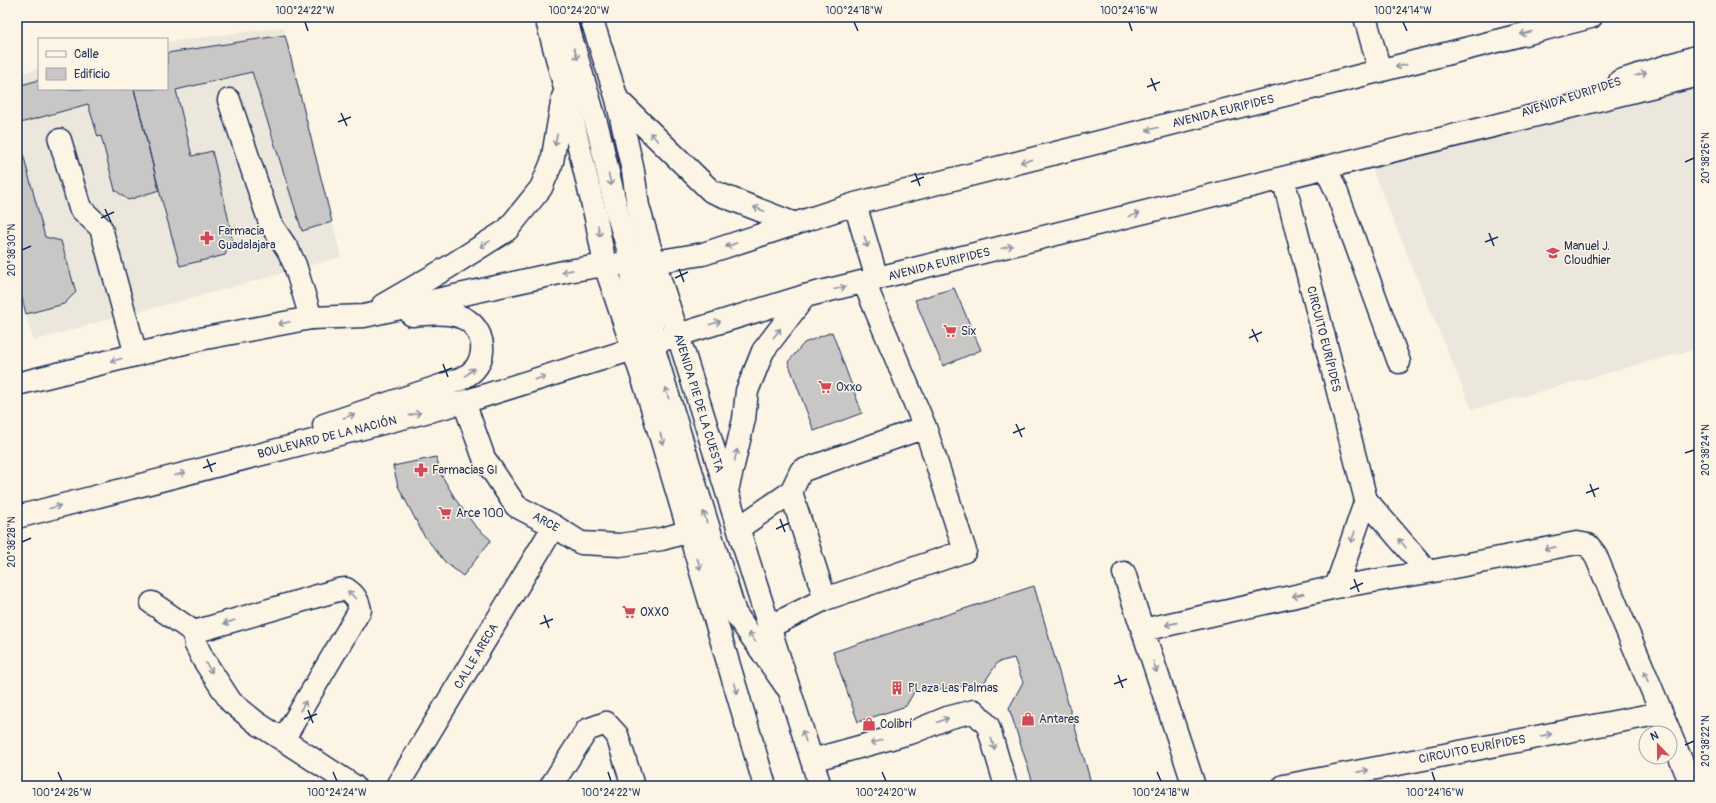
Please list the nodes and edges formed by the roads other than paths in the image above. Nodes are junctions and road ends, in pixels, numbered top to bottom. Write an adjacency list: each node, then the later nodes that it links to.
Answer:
1 (546, 17): 9 (street)
2 (565, 17): 18 (street, one-way to 18)
3 (590, 17): 10 (street, AVENIDA PIE DE LA CUESTA)
4 (1365, 17): 7 (street)
5 (1586, 18): 7 (street, AVENIDA EURIPIDES, one-way to 7)
6 (1699, 56): 12 (street, AVENIDA EURIPIDES, one-way to 6)
7 (1380, 71): 16 (street, AVENIDA EURIPIDES, one-way to 16)
8 (1699, 75): 12 (street, AVENIDA EURIPIDES)
9 (565, 88): 20 (street, one-way to 20); 23 (street, one-way to 23)
10 (617, 99): 17 (street, one-way to 10); 19 (street, AVENIDA PIE DE LA CUESTA)
11 (229, 100): 24 (street)
12 (1444, 138): 14 (street, AVENIDA EURIPIDES)
13 (60, 140): 27 (street)
14 (1326, 168): 15 (street, AVENIDA EURIPIDES); 28 (street)
15 (1283, 178): 21 (street, AVENIDA EURIPIDES, one-way to 15); 35 (street, CIRCUITO EURÍPIDES)
16 (855, 204): 17 (street, AVENIDA EURIPIDES); 21 (street, AVENIDA EURIPIDES, one-way to 21)
17 (795, 224): 19 (street, AVENIDA EURIPIDES, one-way to 19)
18 (632, 262): 19 (street, AVENIDA EURIPIDES); 20 (street, AVENIDA EURIPIDES); 26 (street)
19 (654, 262): 25 (street, AVENIDA PIE DE LA CUESTA); 26 (street)
20 (606, 265): 23 (street, one-way to 23); 26 (street)
21 (871, 280): 22 (street, AVENIDA EURIPIDES, one-way to 21); 31 (street)
22 (805, 296): 25 (street, AVENIDA EURIPIDES, one-way to 22); 33 (street, one-way to 22)
23 (364, 316): 24 (street); 32 (street, one-way to 23)
24 (311, 318): 27 (street, one-way to 27)
25 (678, 335): 26 (street, AVENIDA EURIPIDES); 33 (street, AVENIDA PIE DE LA CUESTA)
26 (643, 346): 30 (street, BOULEVARD DE LA NACIÓN, one-way to 26); 39 (street, one-way to 39); 48 (street, one-way to 26)
27 (136, 355): 29 (street, one-way to 29)
28 (1398, 362)
29 (17, 384)
30 (464, 402): 32 (street, BOULEVARD DE LA NACIÓN, one-way to 30); 37 (street, ARCE)
31 (925, 427): 34 (street); 43 (street)
32 (207, 468): 36 (street, BOULEVARD DE LA NACIÓN, one-way to 32)
33 (727, 492): 38 (street, AVENIDA PIE DE LA CUESTA)
34 (790, 492): 38 (street); 43 (street)
35 (1366, 500): 40 (street, CIRCUITO EURÍPIDES, one-way to 35); 42 (street, one-way to 42)
36 (17, 517)
37 (554, 526): 39 (street, ARCE); 55 (street, CALLE ARECA)
38 (739, 528): 45 (street, AVENIDA PIE DE LA CUESTA)
39 (690, 531): 58 (street, one-way to 58)
40 (1428, 572): 42 (street); 49 (street, one-way to 40)
41 (1124, 573): 46 (street)
42 (1336, 587): 46 (street, one-way to 46)
43 (825, 599): 45 (street)
44 (152, 603): 47 (street)
45 (769, 627): 48 (street, AVENIDA PIE DE LA CUESTA)
46 (1143, 630): 61 (street, one-way to 61)
47 (194, 632): 51 (street, one-way to 51); 51 (street, one-way to 47)
48 (790, 692): 53 (street, AVENIDA PIE DE LA CUESTA, one-way to 48)
49 (1661, 713): 50 (street); 62 (street, CIRCUITO EURÍPIDES, one-way to 49)
50 (1666, 725)
51 (283, 740): 54 (street)
52 (1678, 752): 63 (street)
53 (812, 760): 59 (street, AVENIDA PIE DE LA CUESTA); 60 (street)
54 (354, 786)
55 (397, 786)
56 (552, 786): 57 (street)
57 (633, 786)
58 (765, 786)
59 (820, 786)
60 (1006, 786)
61 (1194, 786)
62 (1284, 786)
63 (1692, 786)

